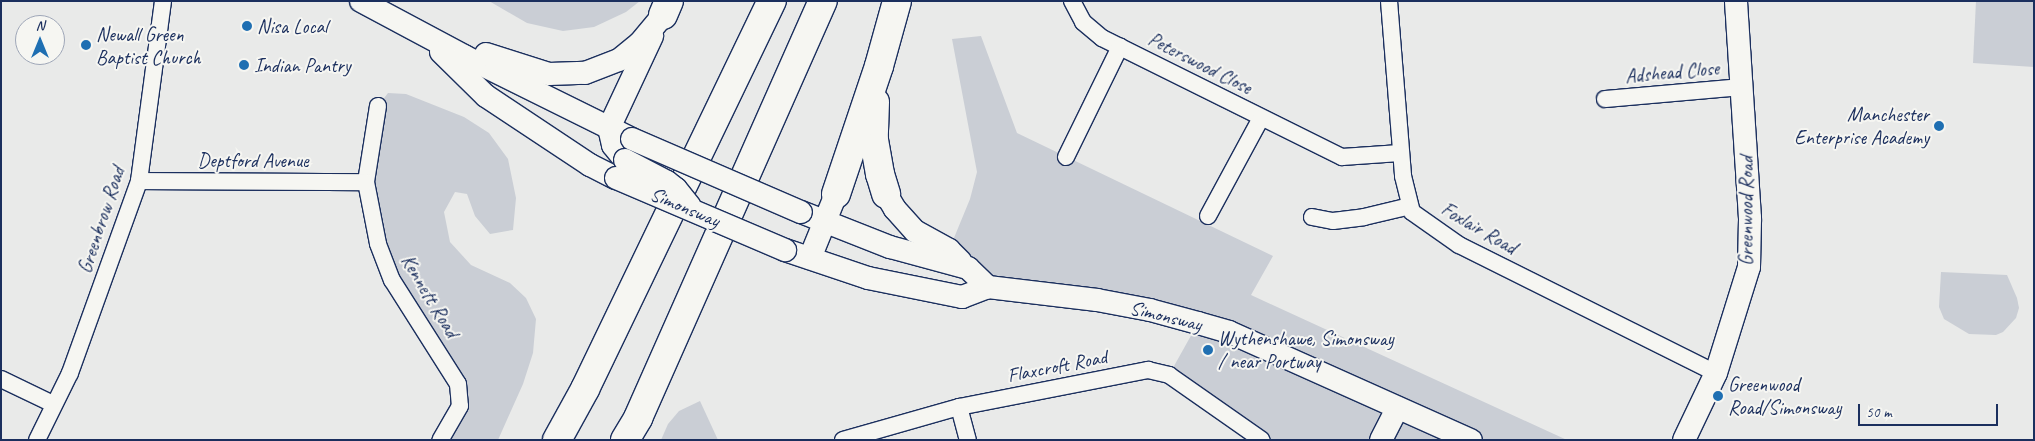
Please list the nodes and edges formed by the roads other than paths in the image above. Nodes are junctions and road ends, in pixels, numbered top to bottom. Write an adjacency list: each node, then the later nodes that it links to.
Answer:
1 (163, 1): 21 (street, Greenbrow Road)
2 (361, 1): 10 (street, Simonsway)
3 (772, 1): 39 (highway)
4 (823, 1): 40 (highway)
5 (897, 1): 12 (highway)
6 (1072, 1): 11 (street, Peterswood Close)
7 (1389, 1): 18 (street, Foxlair Road)
8 (1736, 1): 13 (street, Greenwood Road)
9 (666, 8): 10 (street); 17 (street)
10 (421, 32): 17 (street, Simonsway); 20 (street, Simonsway)
11 (1120, 47): 16 (street, Peterswood Close); 19 (street, Peterswood Close)
12 (879, 66): 23 (highway); 24 (highway)
13 (1742, 87): 14 (street, Adshead Close); 32 (street, Greenwood Road)
14 (1605, 99)
15 (378, 106): 22 (street, Kennett Road)
16 (1261, 118): 18 (street, Peterswood Close); 26 (street, Peterswood Close)
17 (608, 128): 20 (street, Simonsway)
18 (1400, 153): 25 (street, Foxlair Road)
19 (1066, 157)
20 (625, 159): 28 (street, Simonsway, bridge); 29 (street, Simonsway, bridge)
21 (139, 181): 22 (street, Deptford Avenue); 34 (street, Greenbrow Road)
22 (366, 182): 38 (street, Kennett Road)
23 (836, 194): 28 (street)
24 (886, 194): 30 (street)
25 (1410, 206): 27 (street); 32 (street, Foxlair Road)
26 (1208, 216)
27 (1312, 217)
28 (825, 222): 29 (street); 30 (street, Simonsway)
29 (810, 258): 31 (street, Simonsway)
30 (968, 268): 31 (street, Simonsway)
31 (988, 287): 36 (street, Simonsway)
32 (1716, 373): 46 (street, Greenwood Road)
33 (1, 379): 34 (street)
34 (53, 404): 37 (street, Greenbrow Road)
35 (959, 407): 41 (street, Flaxcroft Road); 42 (street); 43 (street, Flaxcroft Road)
36 (1397, 408): 44 (street); 45 (street, Simonsway)
37 (37, 440)
38 (440, 440)
39 (557, 440)
40 (625, 440)
41 (843, 440)
42 (968, 440)
43 (1262, 440)
44 (1381, 440)
45 (1471, 440)
46 (1684, 440)

